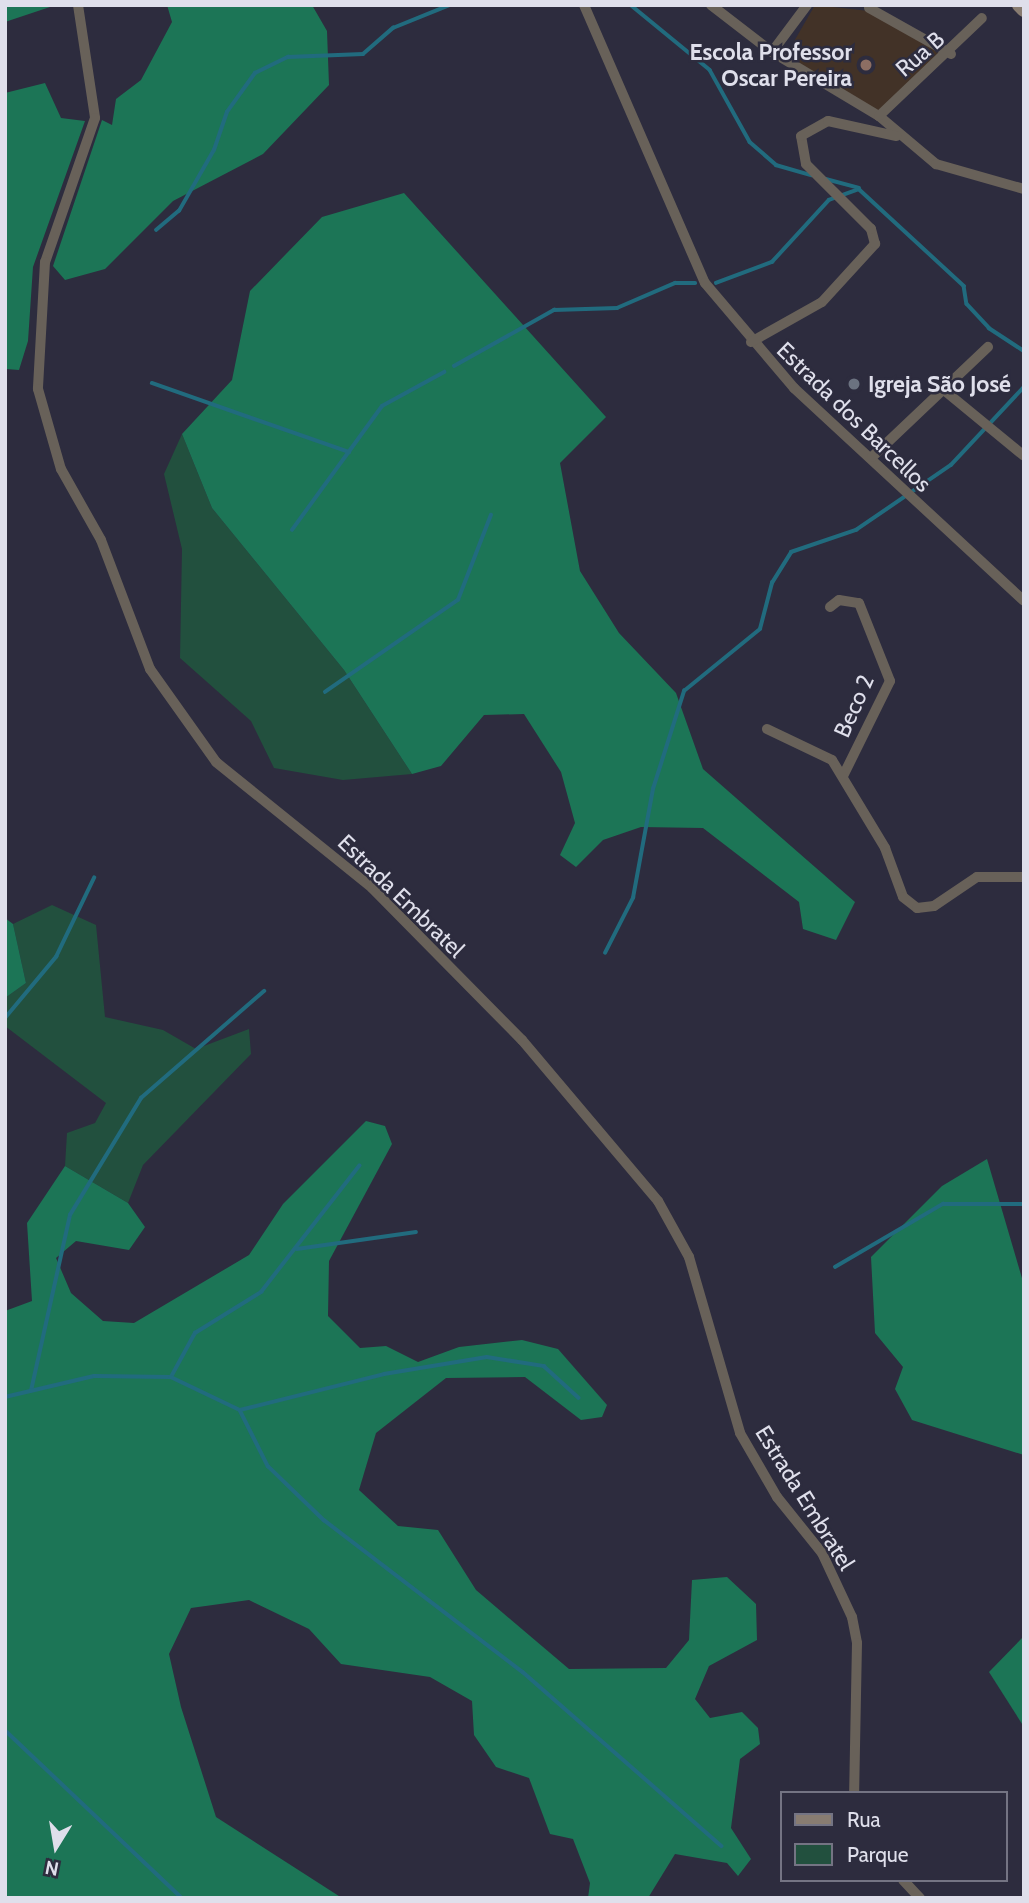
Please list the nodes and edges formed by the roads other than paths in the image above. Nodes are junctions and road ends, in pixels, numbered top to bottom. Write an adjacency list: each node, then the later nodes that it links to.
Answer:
1 (78, 5): 24 (street, Estrada Embratel)
2 (584, 5): 14 (street, Estrada dos Barcellos)
3 (711, 5): 9 (street)
4 (807, 5): 9 (street)
5 (1019, 5): 7 (main road)
6 (869, 8): 10 (street)
7 (1024, 10)
8 (982, 18): 10 (street, Rua B)
9 (772, 52): 11 (street)
10 (951, 54): 11 (street, Rua B)
11 (879, 116): 12 (street)
12 (895, 136): 13 (street); 14 (street)
13 (1024, 189)
14 (751, 342): 18 (street, Estrada dos Barcellos)
15 (988, 347): 16 (street)
16 (945, 391): 17 (street); 18 (street)
17 (1024, 456)
18 (872, 457): 19 (street, Estrada dos Barcellos)
19 (1024, 601)
20 (830, 607): 22 (street, Beco 2)
21 (767, 729): 22 (street)
22 (843, 776): 23 (street)
23 (1024, 877)
24 (854, 1791)
25 (905, 1882): 26 (street)
26 (920, 1898)

